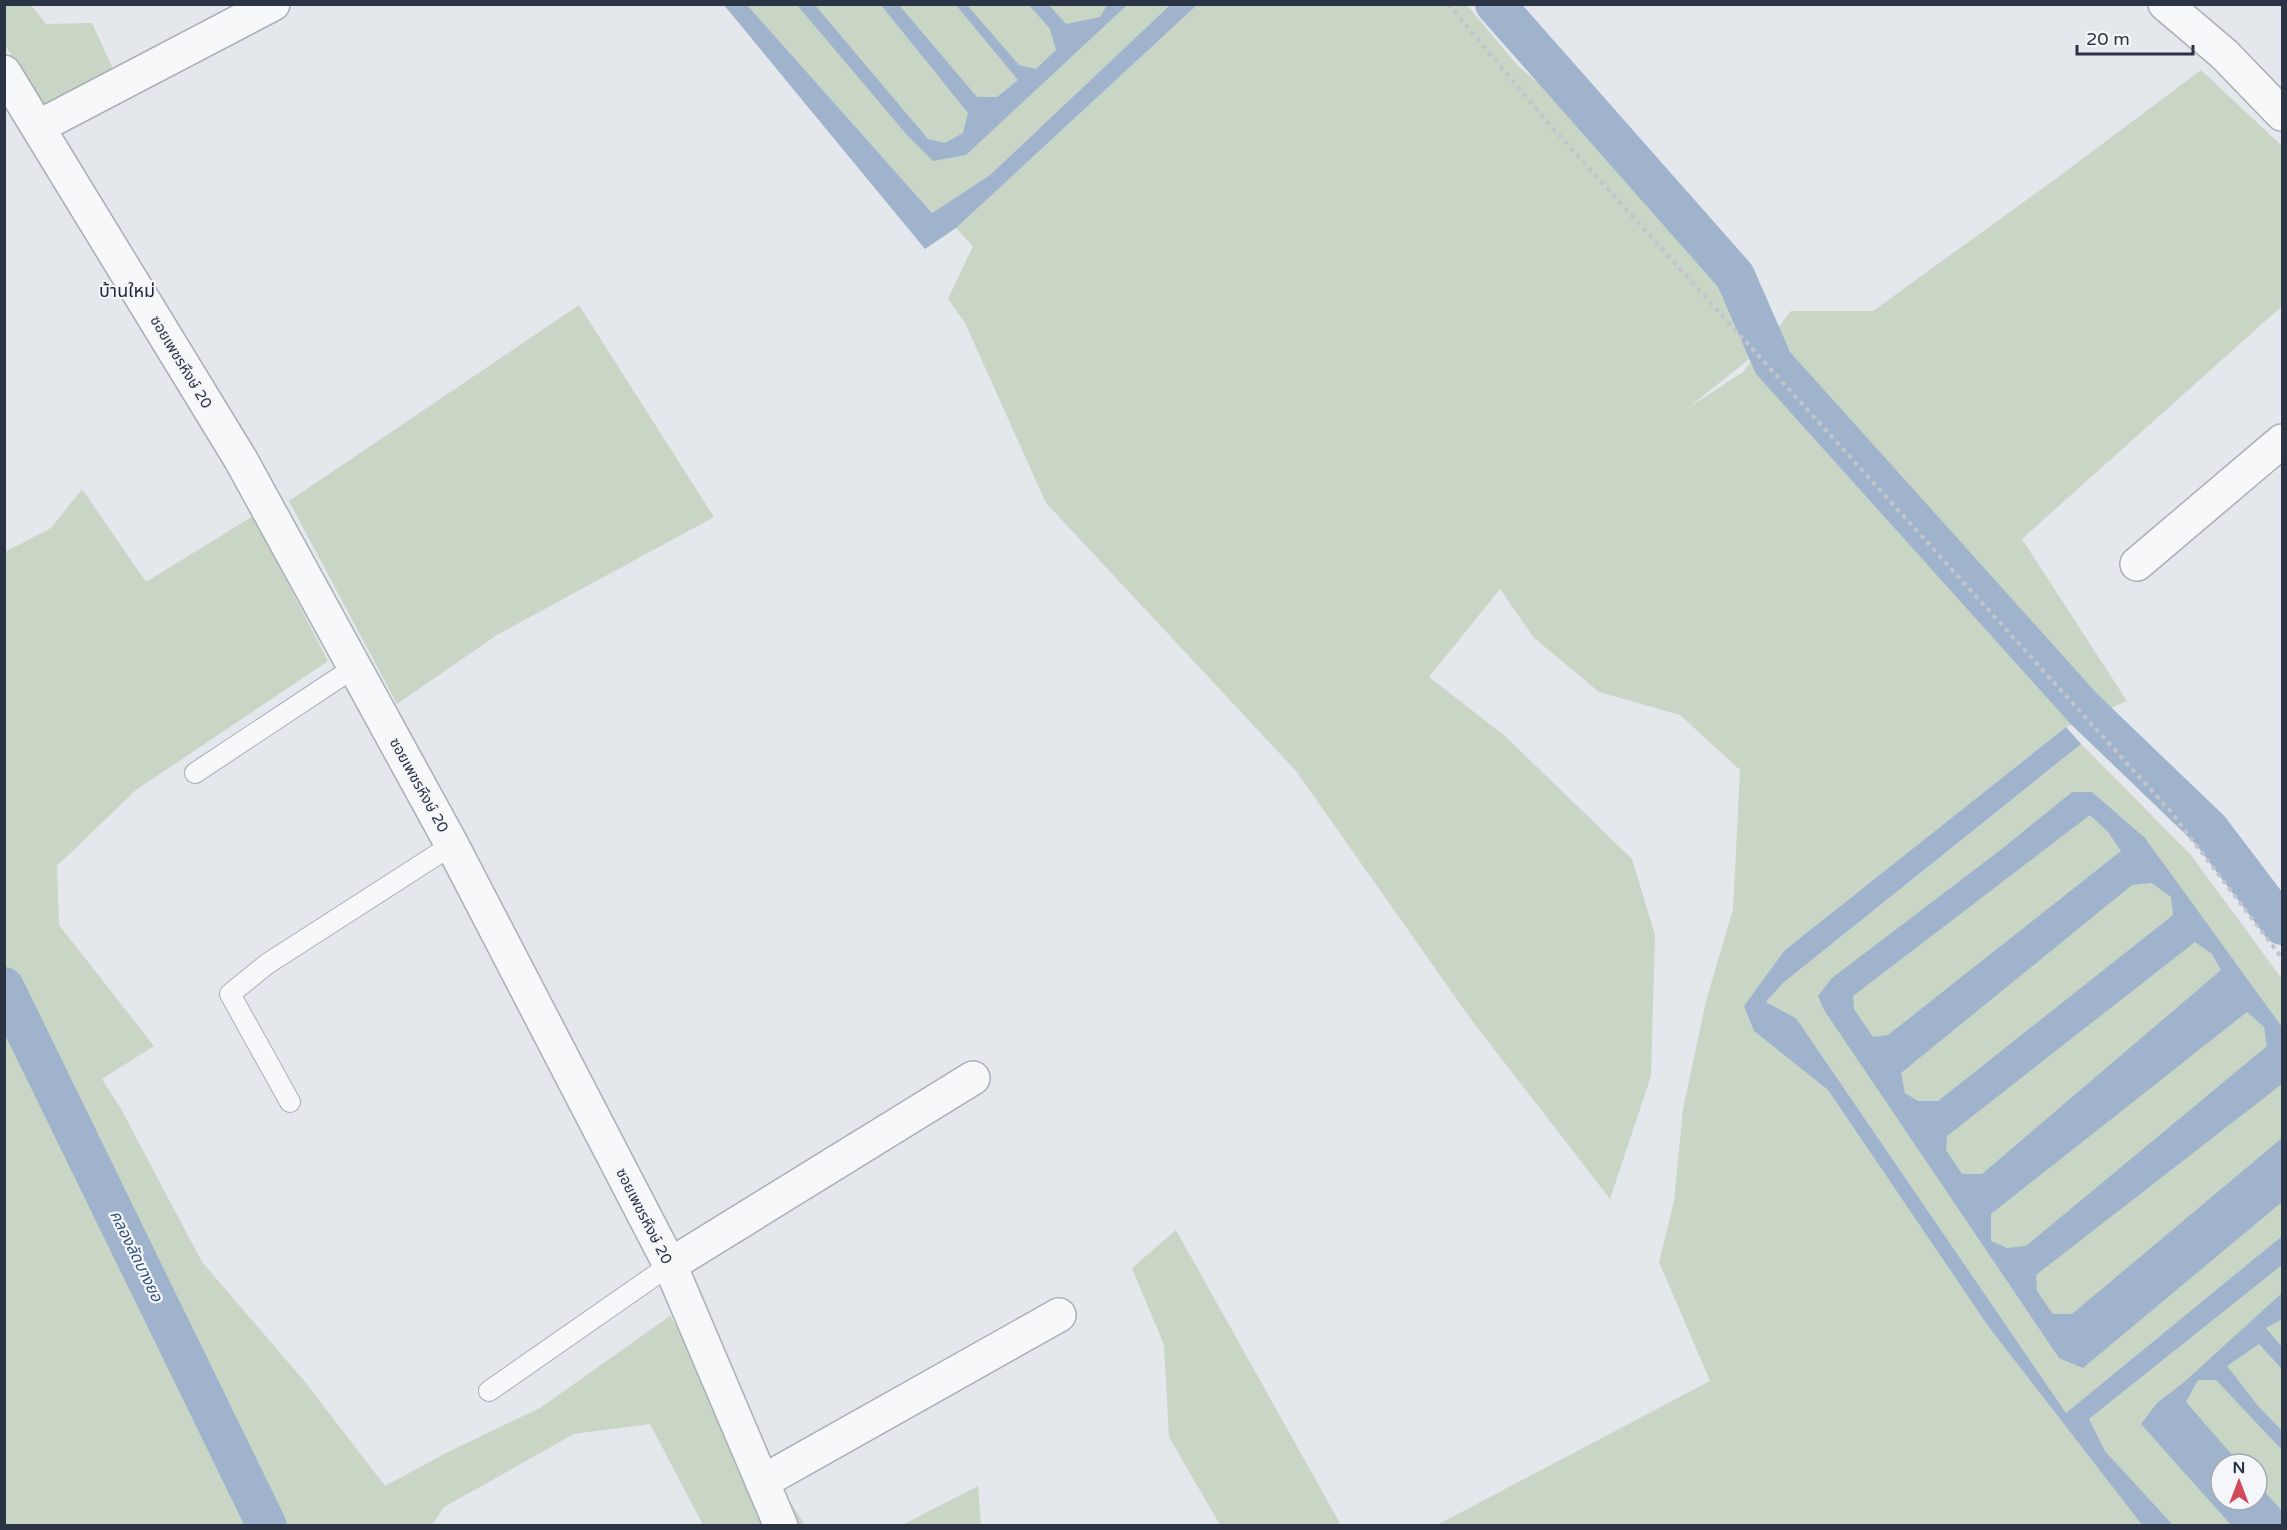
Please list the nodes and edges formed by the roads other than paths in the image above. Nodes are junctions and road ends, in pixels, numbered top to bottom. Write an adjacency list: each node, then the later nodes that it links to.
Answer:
1 (273, 4): 5 (street)
2 (2165, 4): 4 (street)
3 (4, 72): 5 (street, ซอยเพชรหึงษ์ 20)
4 (2283, 114)
5 (38, 127): 8 (street, ซอยเพชรหึงษ์ 20)
6 (2283, 441): 7 (street)
7 (2138, 564)
8 (355, 667): 9 (lane); 10 (street, ซอยเพชรหึงษ์ 20)
9 (195, 774)
10 (452, 845): 12 (lane); 13 (street, ซอยเพชรหึงษ์ 20)
11 (974, 1078): 13 (street)
12 (290, 1102)
13 (670, 1265): 15 (lane); 16 (street, ซอยเพชรหึงษ์ 20)
14 (1059, 1315): 16 (street)
15 (489, 1391)
16 (762, 1482): 17 (street, ซอยเพชรหึงษ์ 20)
17 (781, 1526)

